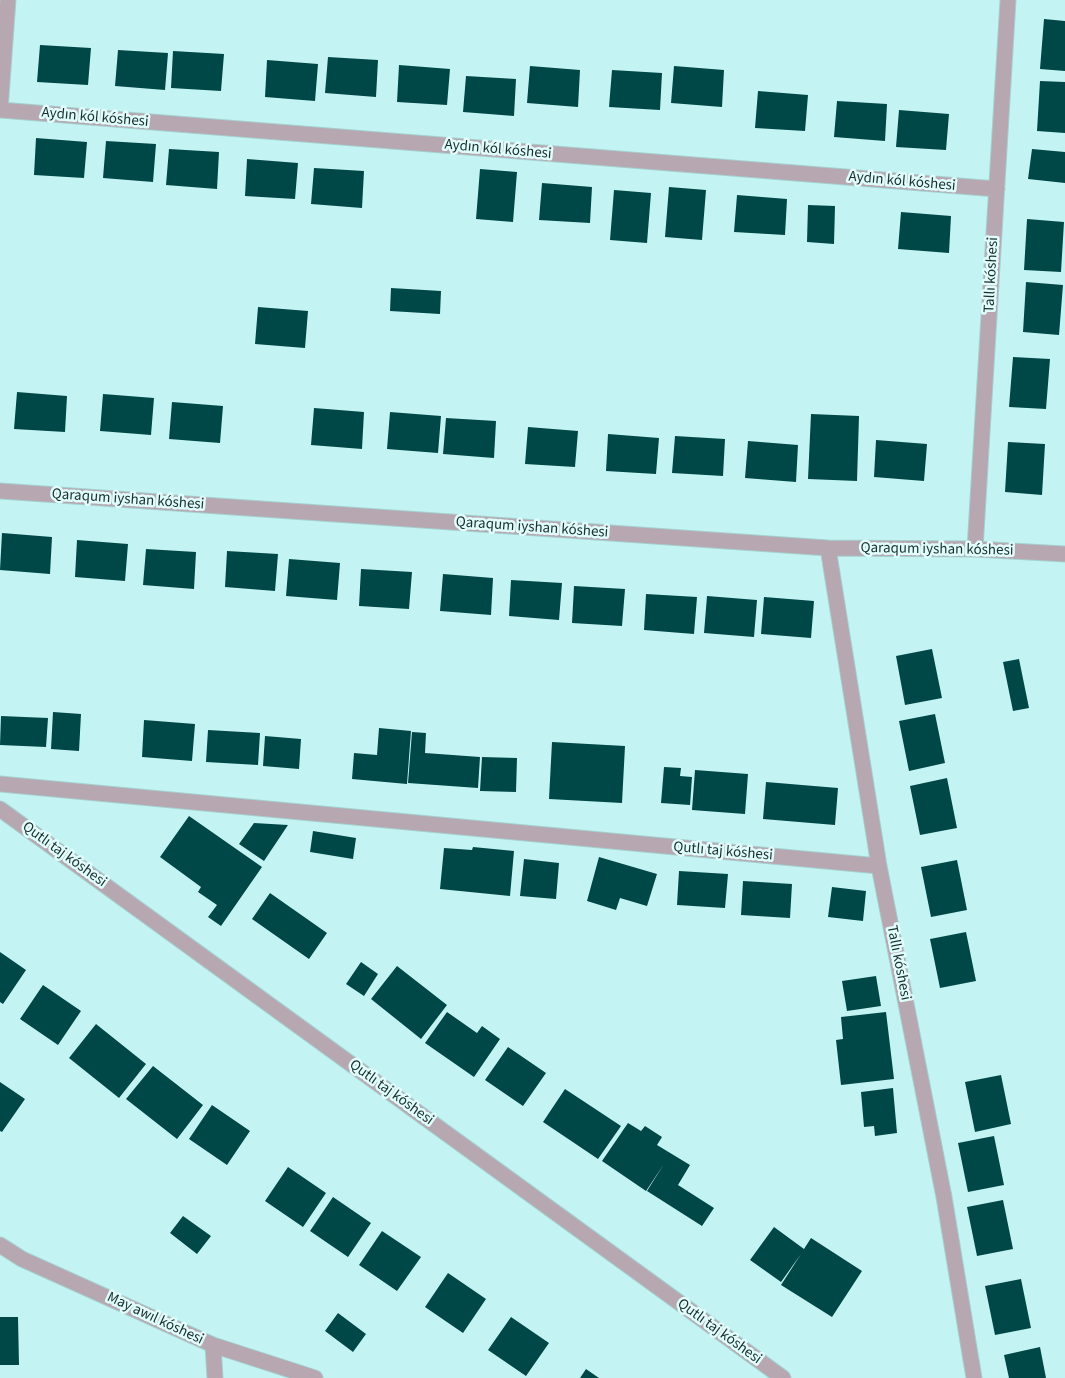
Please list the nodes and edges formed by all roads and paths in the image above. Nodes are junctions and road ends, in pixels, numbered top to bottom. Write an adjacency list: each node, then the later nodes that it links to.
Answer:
1 (8, 0): 3 (street)
2 (1008, 0): 4 (street, Tallı kóshesi)
3 (0, 110): 4 (street, Aydın kól kóshesi)
4 (997, 190): 7 (street, Tallı kóshesi)
5 (0, 491): 6 (street, Qaraqum iyshan kóshesi)
6 (828, 548): 7 (street, Qaraqum iyshan kóshesi); 11 (street, Tallı kóshesi)
7 (975, 549): 8 (street, Qaraqum iyshan kóshesi)
8 (1065, 554)
9 (0, 784): 11 (street, Qutlı taj kóshesi)
10 (0, 809): 16 (street, Qutlı taj kóshesi)
11 (879, 866): 17 (street, Tallı kóshesi)
12 (0, 1245): 13 (street, May awıl kóshesi)
13 (213, 1346): 14 (street); 15 (street, May awıl kóshesi)
14 (215, 1378)
15 (316, 1378)
16 (783, 1378)
17 (974, 1378)

